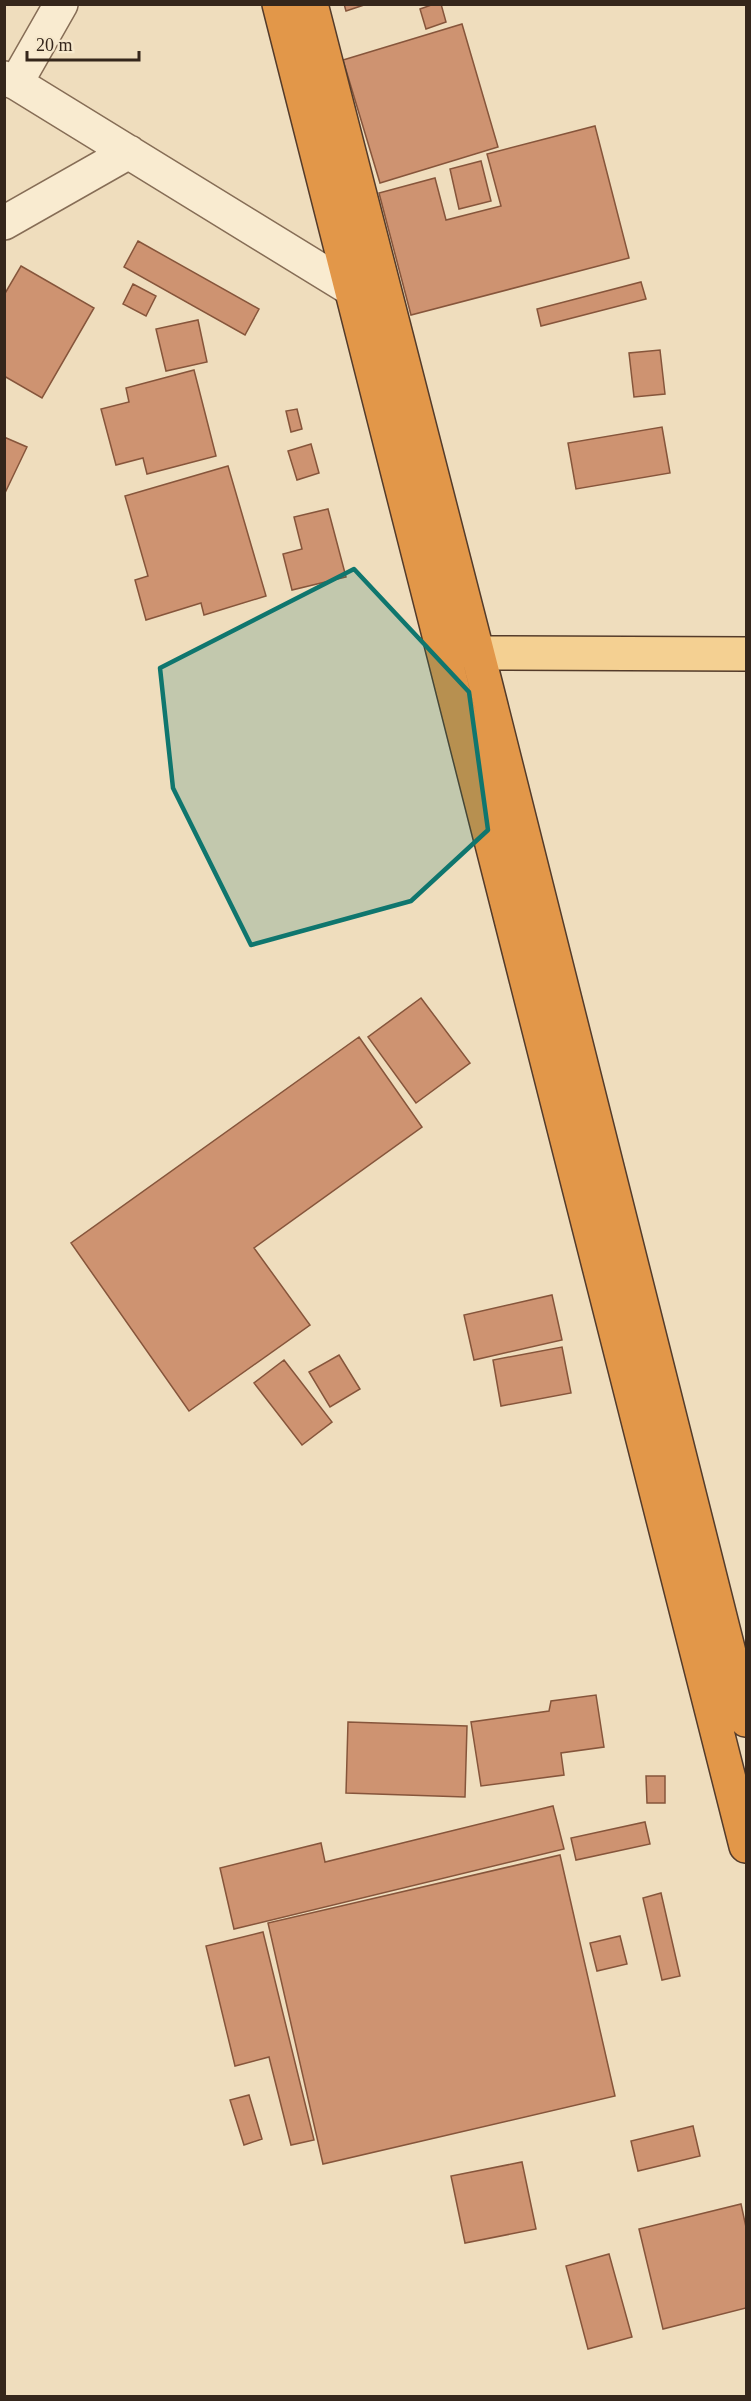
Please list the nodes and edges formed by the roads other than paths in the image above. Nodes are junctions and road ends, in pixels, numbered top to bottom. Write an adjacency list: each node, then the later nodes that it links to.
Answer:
1 (61, 4): 4 (lane)
2 (279, 4): 7 (highway)
3 (311, 4): 8 (highway)
4 (10, 81): 5 (lane)
5 (129, 152): 6 (lane); 7 (lane)
6 (4, 224)
7 (351, 289): 8 (lane); 13 (highway)
8 (388, 306): 10 (highway)
9 (747, 654): 10 (main road)
10 (483, 658): 11 (main road); 12 (highway)
11 (747, 661)
12 (747, 1720)
13 (747, 1846)

